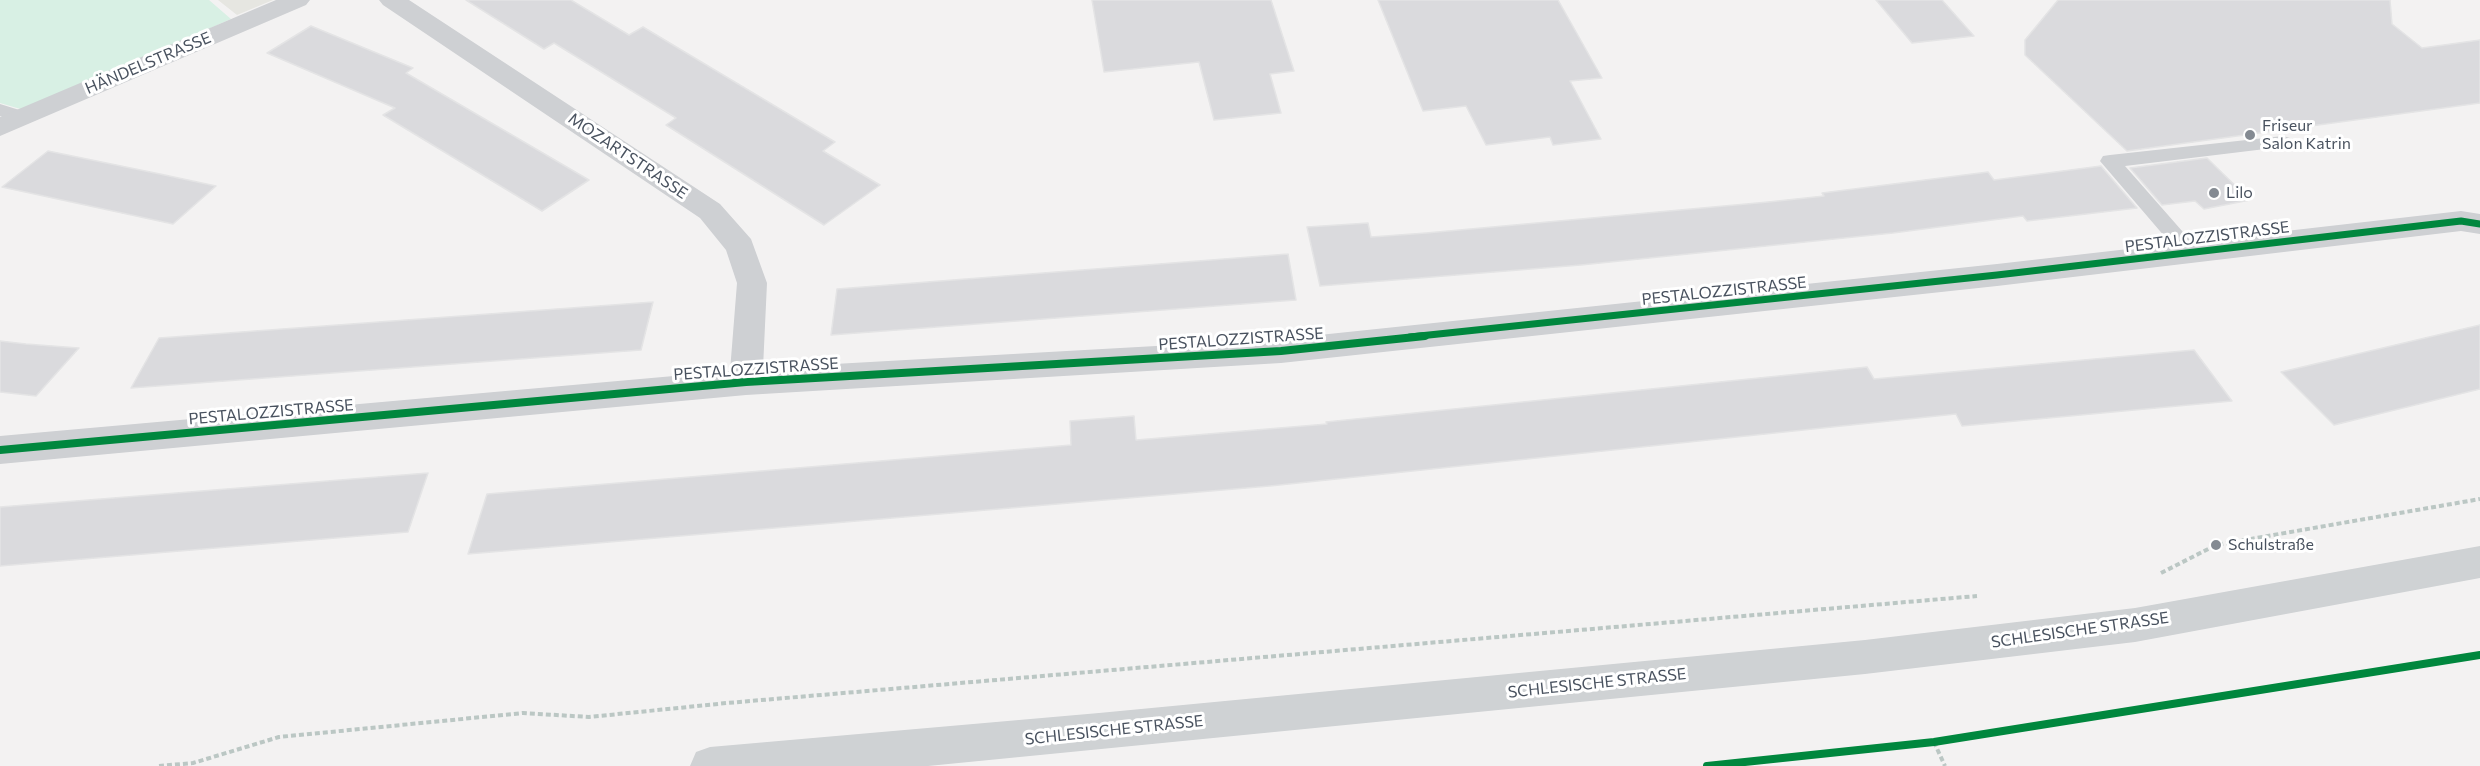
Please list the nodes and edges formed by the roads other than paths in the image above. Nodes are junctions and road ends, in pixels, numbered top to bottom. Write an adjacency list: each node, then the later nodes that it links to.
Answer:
1 (297, 0): 3 (street, HÄNDELSTRASSE)
2 (392, 0): 7 (street, MOZARTSTRASSE)
3 (7, 118)
4 (2283, 142): 6 (lane)
5 (2480, 224): 6 (street, PESTALOZZISTRASSE)
6 (2190, 253): 7 (street, PESTALOZZISTRASSE)
7 (746, 382): 8 (street, PESTALOZZISTRASSE)
8 (0, 450)
9 (2480, 562): 10 (main road, SCHLESISCHE STRASSE)
10 (710, 766)

